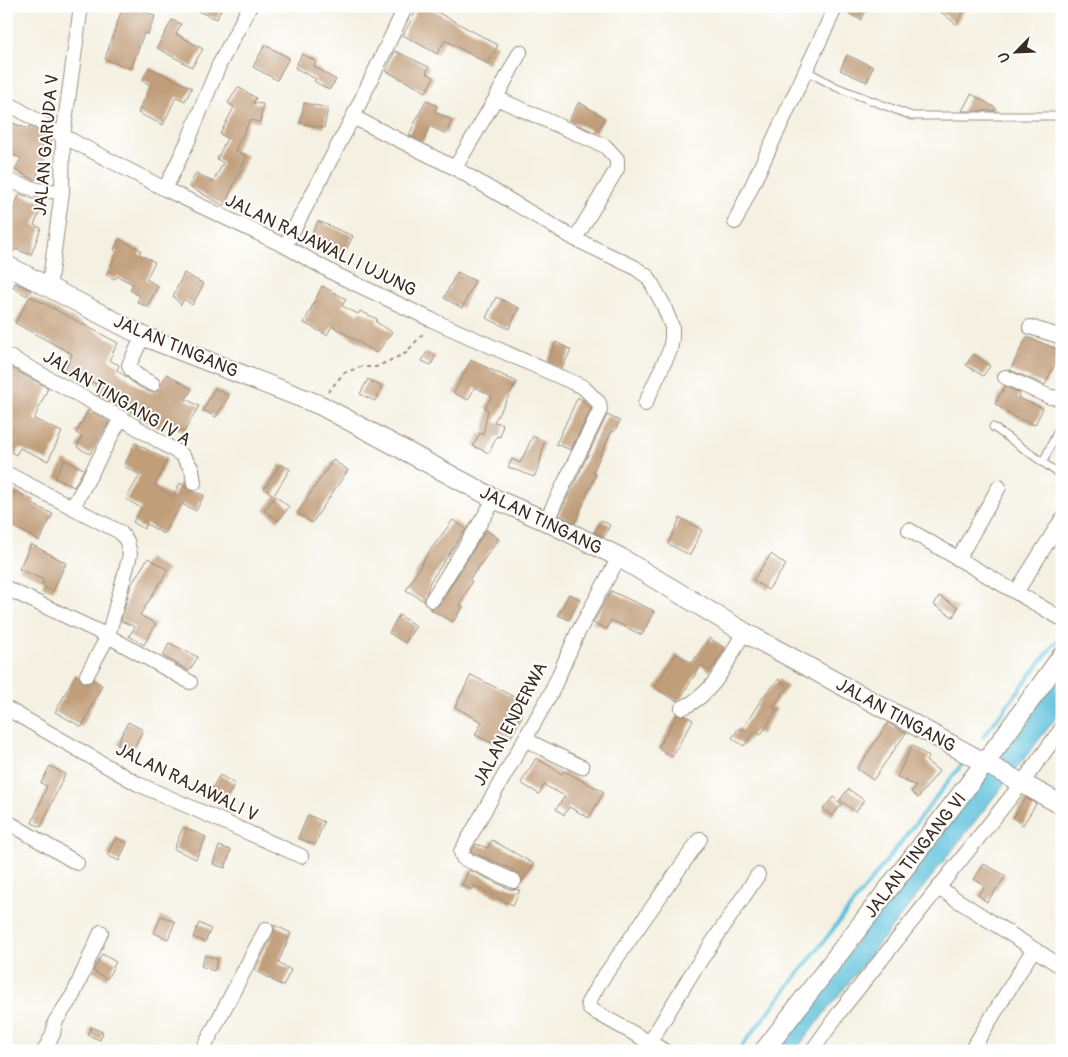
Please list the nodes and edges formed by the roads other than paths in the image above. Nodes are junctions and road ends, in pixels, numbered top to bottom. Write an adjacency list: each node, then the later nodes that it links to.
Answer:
1 (80, 6): 11 (street, JALAN GARUDA V)
2 (250, 6): 14 (street)
3 (406, 6): 10 (street)
4 (836, 6): 6 (street)
5 (520, 52): 7 (street)
6 (805, 70): 9 (lane); 16 (street)
7 (496, 98): 12 (street); 17 (street)
8 (6, 102): 11 (street, JALAN RAJAWALI I UJUNG)
9 (1062, 116)
10 (353, 117): 12 (street); 18 (street)
11 (63, 136): 14 (street, JALAN RAJAWALI I UJUNG); 15 (street, JALAN GARUDA V)
12 (455, 168): 17 (street)
13 (9, 181): 15 (street)
14 (165, 189): 18 (street, JALAN RAJAWALI I UJUNG)
15 (62, 192): 20 (street, JALAN GARUDA V)
16 (735, 222)
17 (576, 239): 28 (street)
18 (285, 246): 40 (street, JALAN RAJAWALI I UJUNG)
19 (6, 265): 20 (main road, JALAN TINGANG)
20 (49, 287): 22 (main road, JALAN TINGANG)
21 (1030, 326): 23 (street)
22 (143, 336): 26 (street); 37 (main road, JALAN TINGANG)
23 (1062, 337)
24 (6, 355): 29 (street, JALAN TINGANG IV A)
25 (1005, 377): 27 (street)
26 (153, 384)
27 (1062, 398)
28 (645, 404)
29 (121, 418): 35 (street, JALAN TINGANG IV A); 38 (street)
30 (1062, 422): 32 (lane)
31 (993, 427): 32 (lane)
32 (1043, 462): 34 (lane)
33 (6, 473): 38 (street)
34 (1062, 476)
35 (194, 483)
36 (999, 487): 43 (street)
37 (495, 499): 40 (main road, JALAN TINGANG); 46 (street)
38 (73, 508): 49 (street)
39 (1062, 519): 45 (street)
40 (546, 521): 42 (main road, JALAN TINGANG)
41 (909, 530): 43 (street)
42 (619, 557): 48 (main road, JALAN TINGANG); 56 (street, JALAN ENDERWA)
43 (958, 558): 45 (street)
44 (6, 588): 49 (street)
45 (1017, 591): 47 (street)
46 (432, 600)
47 (1062, 619)
48 (744, 632): 54 (street); 57 (main road, JALAN TINGANG)
49 (108, 636): 51 (street); 52 (street)
50 (1062, 656): 57 (main road, JALAN TINGANG VI)
51 (87, 674)
52 (190, 682)
53 (6, 708): 63 (street, JALAN RAJAWALI V)
54 (682, 708)
55 (1062, 728): 59 (street)
56 (526, 738): 58 (street); 66 (street, JALAN ENDERWA)
57 (989, 765): 59 (main road, JALAN TINGANG); 76 (main road, JALAN TINGANG VI)
58 (582, 767)
59 (1016, 780): 60 (main road, JALAN TINGANG); 67 (street)
60 (1062, 805)
61 (6, 822): 64 (street)
62 (700, 839): 72 (street)
63 (301, 856)
64 (77, 863)
65 (758, 875): 72 (street)
66 (514, 881)
67 (940, 889): 70 (street); 77 (street)
68 (266, 928): 74 (street)
69 (101, 932): 73 (street)
70 (1033, 950): 71 (street); 78 (street)
71 (1062, 967)
72 (650, 1042): 75 (street)
73 (44, 1051)
74 (202, 1051)
75 (665, 1051)
76 (764, 1051)
77 (812, 1051)
78 (972, 1051)

